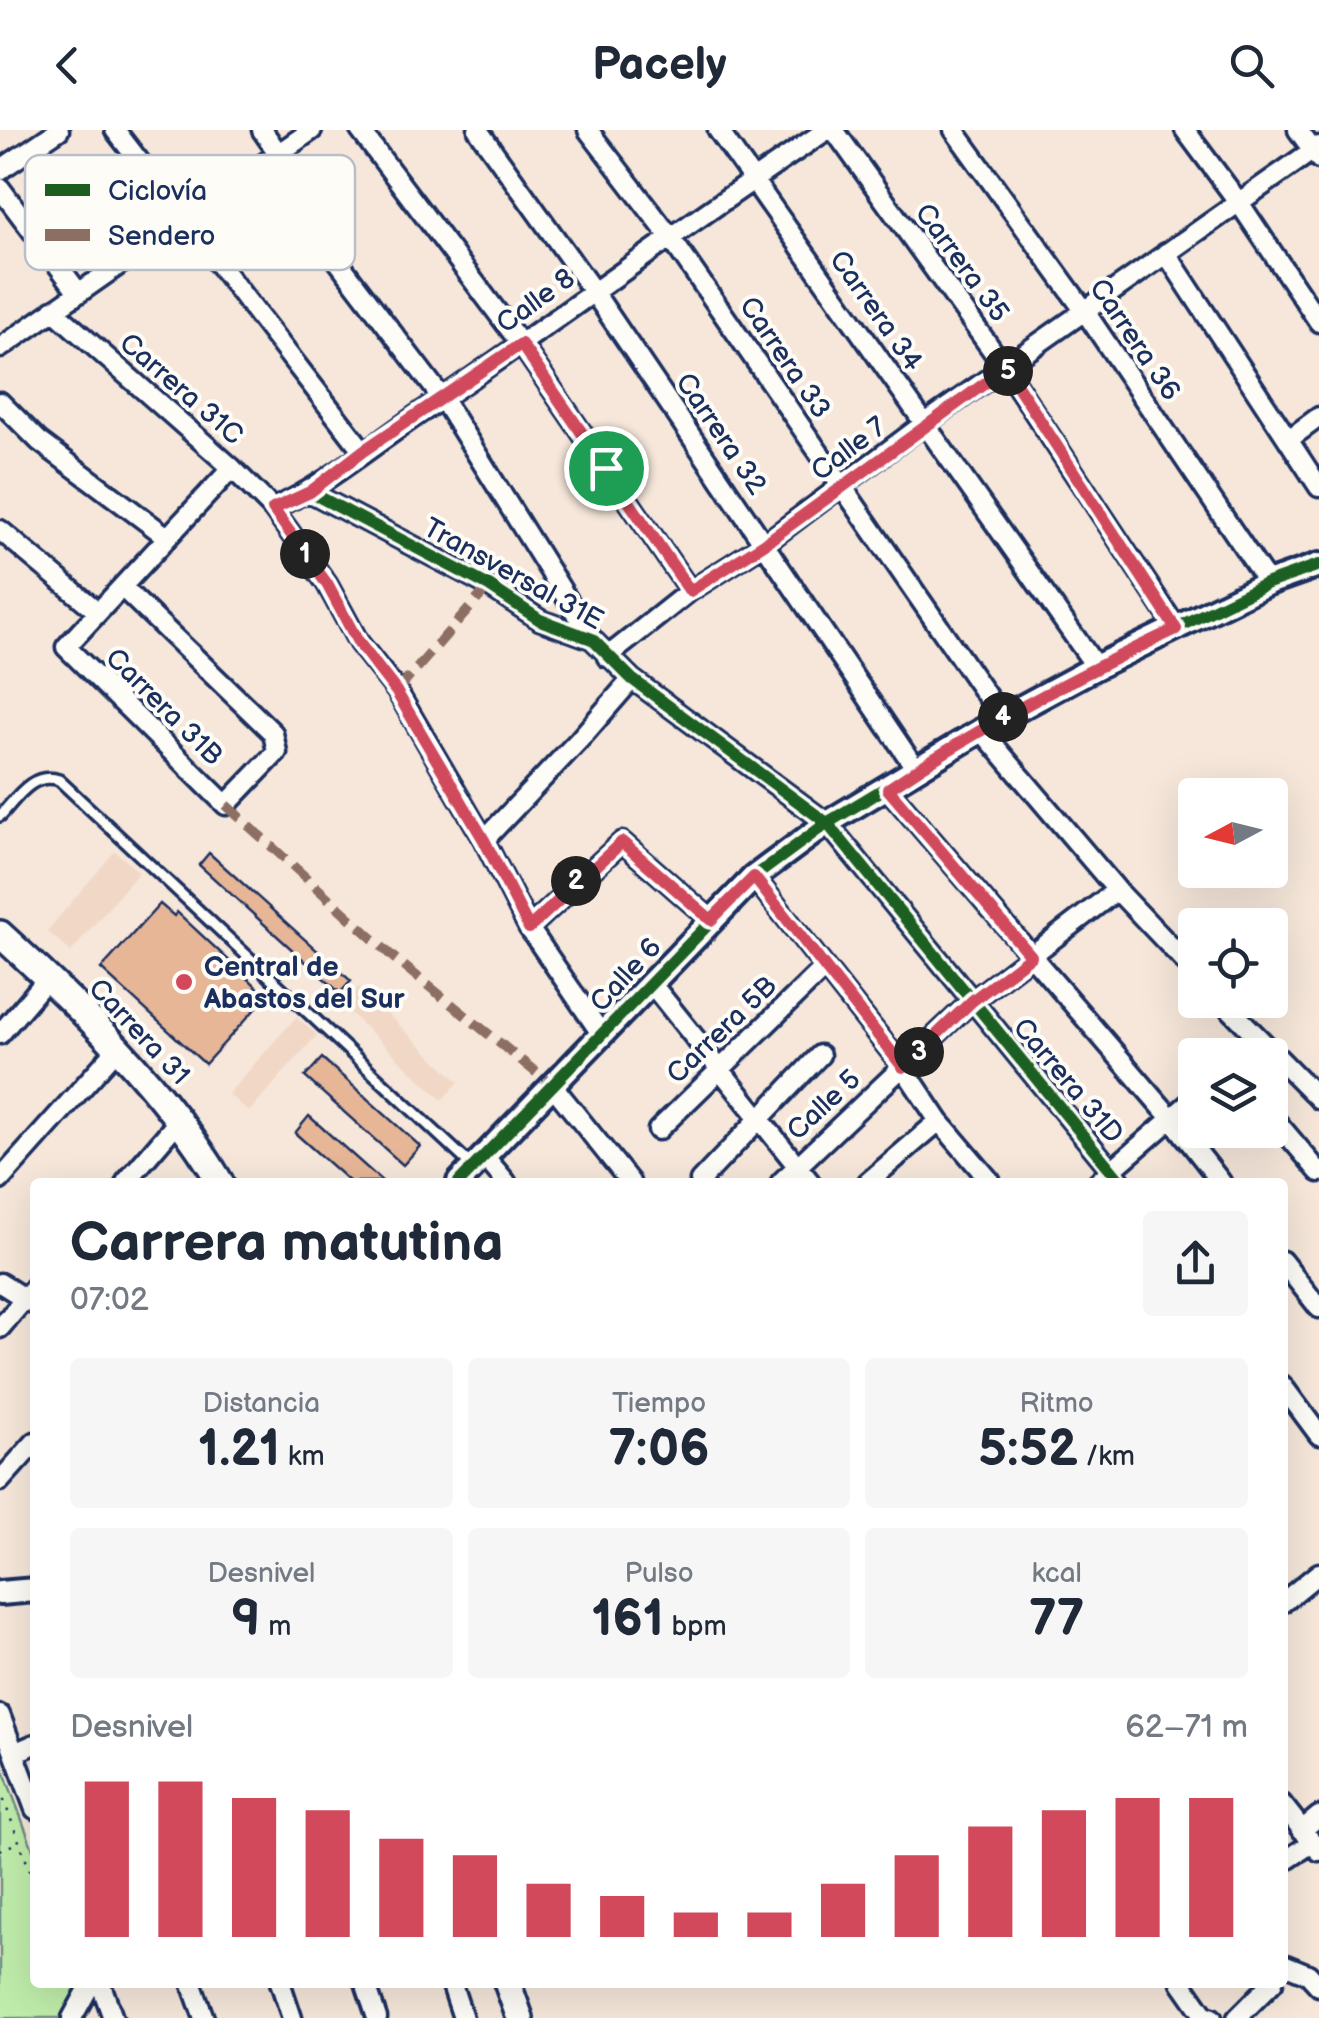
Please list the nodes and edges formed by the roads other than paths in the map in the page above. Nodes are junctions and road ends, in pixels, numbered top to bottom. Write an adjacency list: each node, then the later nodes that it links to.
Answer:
1 (59, 130): 17 (street)
2 (115, 130): 14 (street)
3 (262, 130): 15 (street)
4 (312, 130): 16 (street)
5 (360, 130): 33 (street)
6 (478, 130): 28 (street, Carrera 32)
7 (588, 130): 22 (street, Carrera 33)
8 (718, 130): 18 (street, Carrera 34)
9 (830, 130): 18 (street, Calle 8); 35 (street, Carrera 35)
10 (954, 130): 31 (street, Carrera 36)
11 (1185, 130): 20 (street)
12 (1298, 130): 13 (street)
13 (1317, 152): 20 (street, Calle 7)
14 (134, 155)
15 (270, 155)
16 (277, 155)
17 (0, 170)
18 (752, 179): 22 (street, Calle 8); 39 (street, Carrera 34)
19 (0, 188): 21 (street)
20 (1240, 204): 23 (street, Calle 7); 32 (street)
21 (25, 221)
22 (670, 237): 28 (street, Calle 8); 44 (street, Carrera 33)
23 (1166, 253): 31 (street, Calle 7); 40 (street)
24 (62, 270): 29 (street)
25 (109, 270): 29 (street)
26 (222, 270): 41 (street)
27 (350, 270): 36 (street)
28 (593, 291): 33 (street, Calle 8); 49 (street, Carrera 32)
29 (78, 292): 30 (street)
30 (53, 310): 34 (street); 42 (street, Carrera 31C)
31 (1086, 312): 35 (street, Calle 7); 51 (street, Carrera 36)
32 (1319, 322)
33 (521, 344): 36 (street, Calle 8); 53 (street)
34 (0, 348)
35 (1006, 368): 39 (street, Calle 7); 55 (street, Carrera 35)
36 (442, 398): 41 (street, Calle 8); 56 (street)
37 (0, 402): 48 (street)
38 (1319, 417): 40 (street)
39 (924, 424): 44 (street, Calle 7); 58 (street, Carrera 34)
40 (1289, 439): 43 (street)
41 (363, 451): 45 (street, Calle 8)
42 (232, 468): 46 (street, Carrera 31C); 48 (street)
43 (1319, 487)
44 (842, 488): 49 (street, Calle 7); 60 (street, Carrera 33)
45 (310, 492): 46 (street, Calle 8); 56 (street, Transversal 31E)
46 (273, 509): 65 (street, Carrera 31C)
47 (0, 530): 54 (street)
48 (167, 538): 52 (street)
49 (764, 544): 53 (street, Calle 7); 61 (street, Carrera 32)
50 (1319, 566): 51 (street, Calle 6)
51 (1268, 584): 55 (street, Calle 6)
52 (122, 587): 54 (street); 54 (street, Carrera 31B)
53 (690, 591): 57 (street, Calle 7)
54 (98, 612)
55 (1176, 629): 58 (street, Calle 6)
56 (592, 639): 57 (street, Transversal 31E)
57 (607, 657): 59 (street, Transversal 31E)
58 (1096, 667): 60 (street, Calle 6)
59 (632, 680): 64 (street, Transversal 31E); 65 (street)
60 (992, 724): 61 (street, Calle 6); 67 (street, Carrera 33)
61 (916, 770): 62 (street, Calle 6)
62 (888, 789): 64 (street, Calle 6); 72 (street)
63 (0, 816): 94 (lane)
64 (826, 823): 66 (street, Calle 6); 76 (street, Carrera 31D)
65 (484, 840): 69 (street, Carrera 31C)
66 (754, 877): 68 (street, Calle 6); 73 (street)
67 (1116, 890): 71 (street, Carrera 33); 72 (street, Calle 5)
68 (711, 920): 69 (street); 75 (street, Calle 6)
69 (529, 928): 78 (street, Carrera 31C)
70 (0, 934): 74 (main road, Carrera 31)
71 (1178, 954)
72 (1031, 956): 76 (street, Calle 5); 87 (street)
73 (824, 968): 81 (street); 82 (street, Carrera 5B)
74 (48, 978): 77 (street); 79 (main road, Carrera 31)
75 (651, 983): 78 (street, Calle 6); 82 (street)
76 (972, 1001): 81 (street, Calle 5); 105 (street, Carrera 31D)
77 (0, 1034)
78 (602, 1035): 84 (street, Calle 6)
79 (117, 1049): 88 (main road, Carrera 31); 107 (street)
80 (820, 1055): 89 (street)
81 (903, 1067): 90 (street); 93 (street, Calle 5)
82 (719, 1068): 89 (street); 91 (street, Carrera 5B)
83 (1288, 1074): 85 (street)
84 (553, 1086): 94 (street, Calle 6); 99 (street)
85 (1319, 1098)
86 (1178, 1112): 87 (street)
87 (1171, 1118): 105 (street); 106 (street)
88 (180, 1120): 96 (street); 97 (main road, Carrera 31)
89 (760, 1120): 93 (street); 100 (street)
90 (939, 1121): 103 (street); 104 (street)
91 (658, 1130)
92 (1288, 1135): 95 (street)
93 (798, 1166): 101 (street, Calle 5); 102 (street)
94 (472, 1168): 98 (street)
95 (1319, 1172)
96 (129, 1178)
97 (217, 1178)
98 (496, 1178)
99 (627, 1178)
100 (703, 1178)
101 (785, 1178)
102 (807, 1178)
103 (880, 1178)
104 (988, 1178)
105 (1110, 1178)
106 (1218, 1178)
107 (0, 1180)
108 (0, 1282): 110 (street)
109 (1290, 1286): 112 (street)
110 (30, 1296)
111 (30, 1299): 113 (street)
112 (1319, 1308)
113 (0, 1328)
114 (1288, 1393): 115 (street)
115 (1319, 1435)
116 (30, 1448): 117 (street)
117 (0, 1481)
118 (1319, 1573): 121 (street)
119 (30, 1590): 120 (street)
120 (0, 1593)
121 (1288, 1598)
122 (0, 1715): 124 (street)
123 (30, 1746): 124 (street)
124 (14, 1754): 125 (street)
125 (30, 1796)
126 (1288, 1812): 128 (street)
127 (1319, 1816): 128 (street)
128 (1311, 1841): 129 (street)
129 (1288, 1858)
130 (1288, 1964): 131 (street)
131 (1319, 1986)
132 (92, 1988): 141 (street)
133 (99, 1988): 142 (street)
134 (193, 1988): 143 (street)
135 (282, 1988): 144 (street)
136 (367, 1988): 145 (street)
137 (453, 1988): 146 (street)
138 (509, 1988): 147 (main road)
139 (1185, 1988): 148 (street)
140 (1267, 1988): 149 (street)
141 (72, 2018)
142 (113, 2018)
143 (204, 2018)
144 (292, 2018)
145 (378, 2018)
146 (463, 2018)
147 (520, 2018)
148 (1212, 2018)
149 (1236, 2018)

